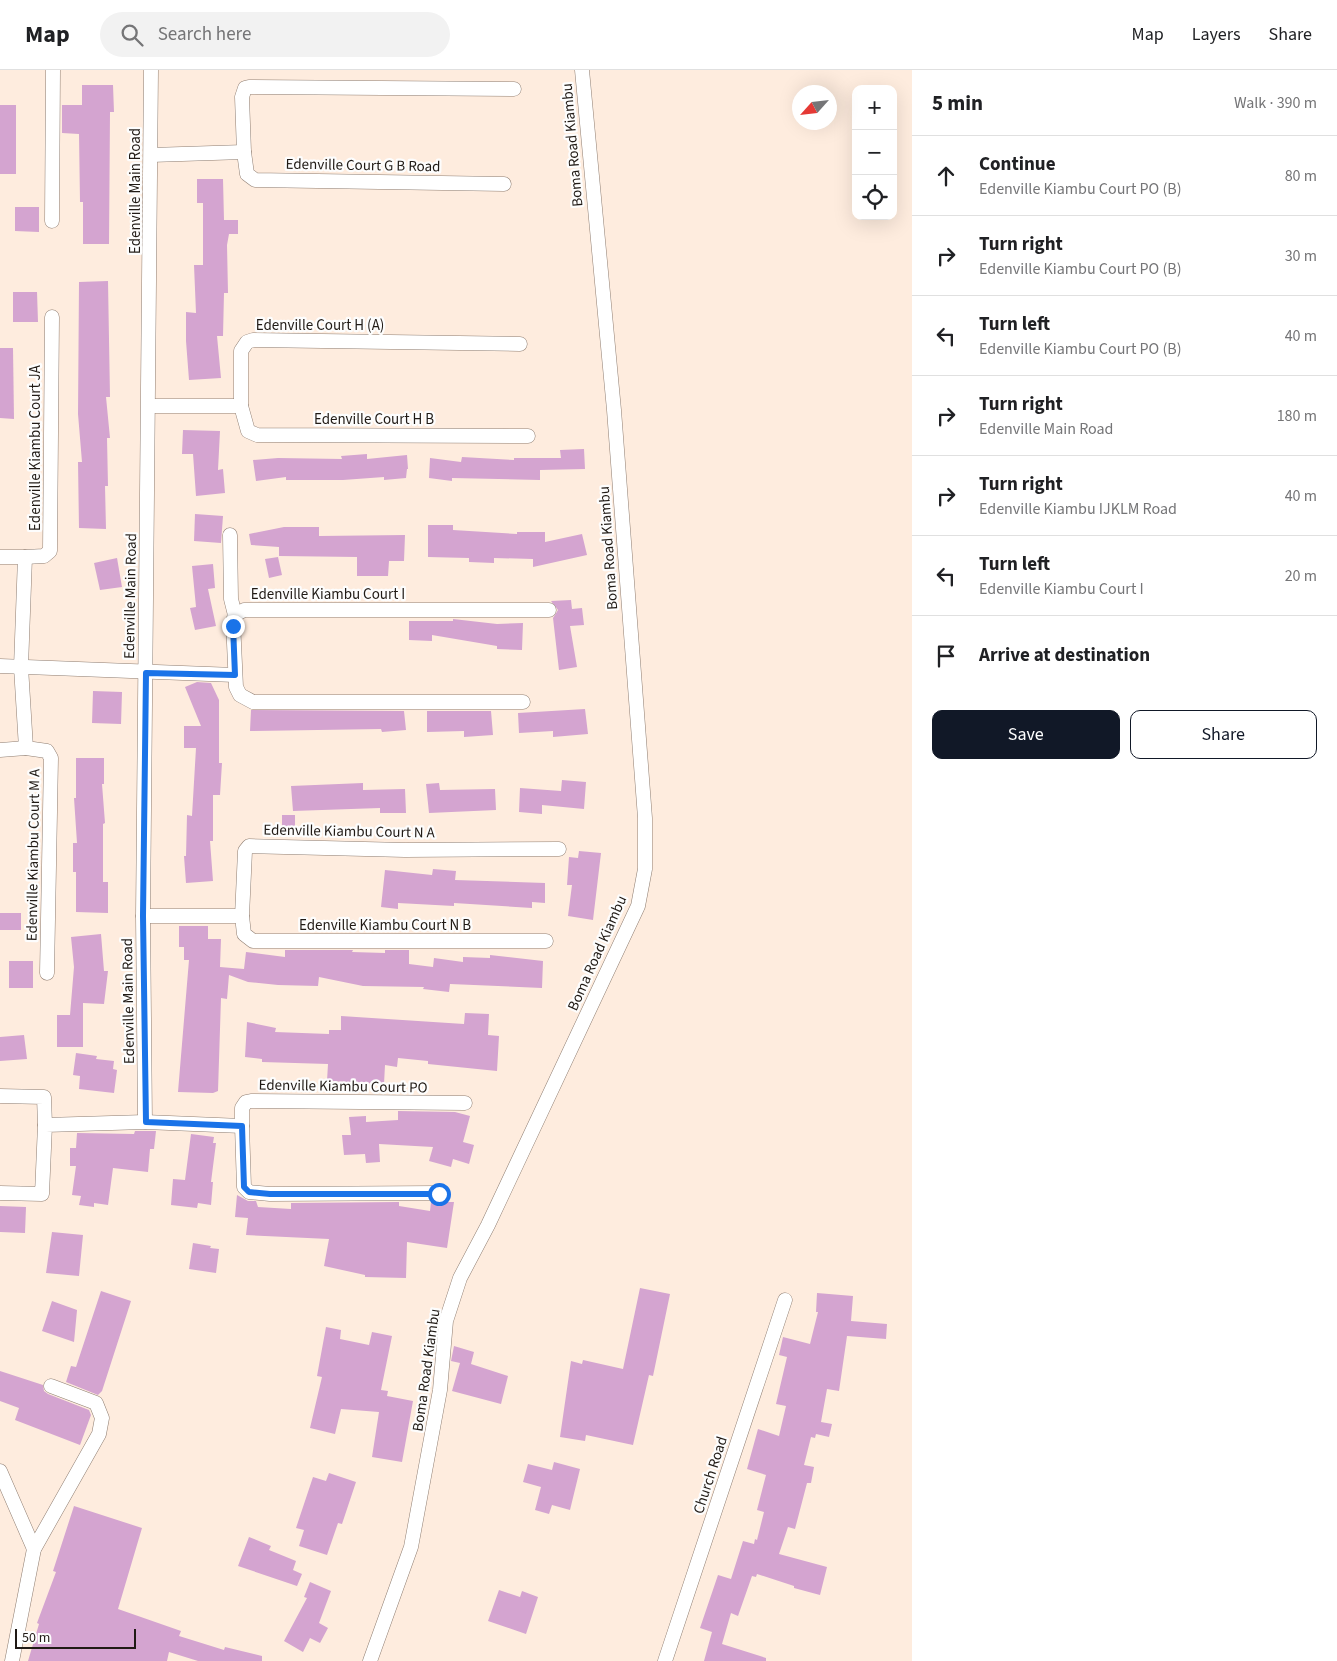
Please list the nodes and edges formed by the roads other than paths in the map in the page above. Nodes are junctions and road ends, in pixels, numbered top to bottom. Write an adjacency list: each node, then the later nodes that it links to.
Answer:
1 (53, 70): 8 (street)
2 (151, 70): 6 (street, Edenville Main Road)
3 (582, 70): 43 (street, Boma Road Kiambu)
4 (514, 88): 5 (street, Edenville Court G B Road)
5 (244, 152): 6 (street); 7 (street, Edenville Court G B Road)
6 (151, 155): 11 (street, Edenville Main Road)
7 (504, 184)
8 (52, 221)
9 (52, 317): 16 (street, Edenville Kiambu Court JA)
10 (520, 344): 12 (street, Edenville Court H (A))
11 (149, 406): 12 (street); 21 (street, Edenville Main Road)
12 (241, 406): 13 (street, Edenville Court H B)
13 (528, 436)
14 (230, 535): 18 (street)
15 (0, 557): 16 (street, Edenville Kiambu Court JA)
16 (25, 557): 20 (street, Edenville Kiambu Court M A)
17 (549, 610): 18 (street, Edenville Kiambu Court I)
18 (235, 615): 22 (street, Edenville Kiambu Court I)
19 (0, 666): 20 (street)
20 (22, 667): 21 (street); 24 (street, Edenville Kiambu Court M A)
21 (146, 673): 22 (street); 27 (street, Edenville Main Road)
22 (235, 675): 23 (street, Edenville Kiambu Court I)
23 (523, 702)
24 (26, 748): 25 (street); 30 (street, Edenville Kiambu Court M A)
25 (0, 750)
26 (559, 849): 28 (street, Edenville Kiambu Court N A)
27 (143, 916): 28 (street); 33 (street, Edenville Main Road)
28 (242, 916): 29 (street, Edenville Kiambu Court N B)
29 (546, 941)
30 (47, 973)
31 (0, 1096): 34 (street)
32 (465, 1103): 35 (street, Edenville Kiambu Court PO)
33 (146, 1122): 34 (street); 35 (street)
34 (45, 1125): 36 (street)
35 (242, 1126): 37 (street)
36 (0, 1193)
37 (439, 1194)
38 (785, 1300): 44 (street, Church Road)
39 (51, 1386): 41 (street)
40 (0, 1471): 41 (street)
41 (34, 1549): 42 (street)
42 (12, 1661)
43 (370, 1661)
44 (665, 1661)

